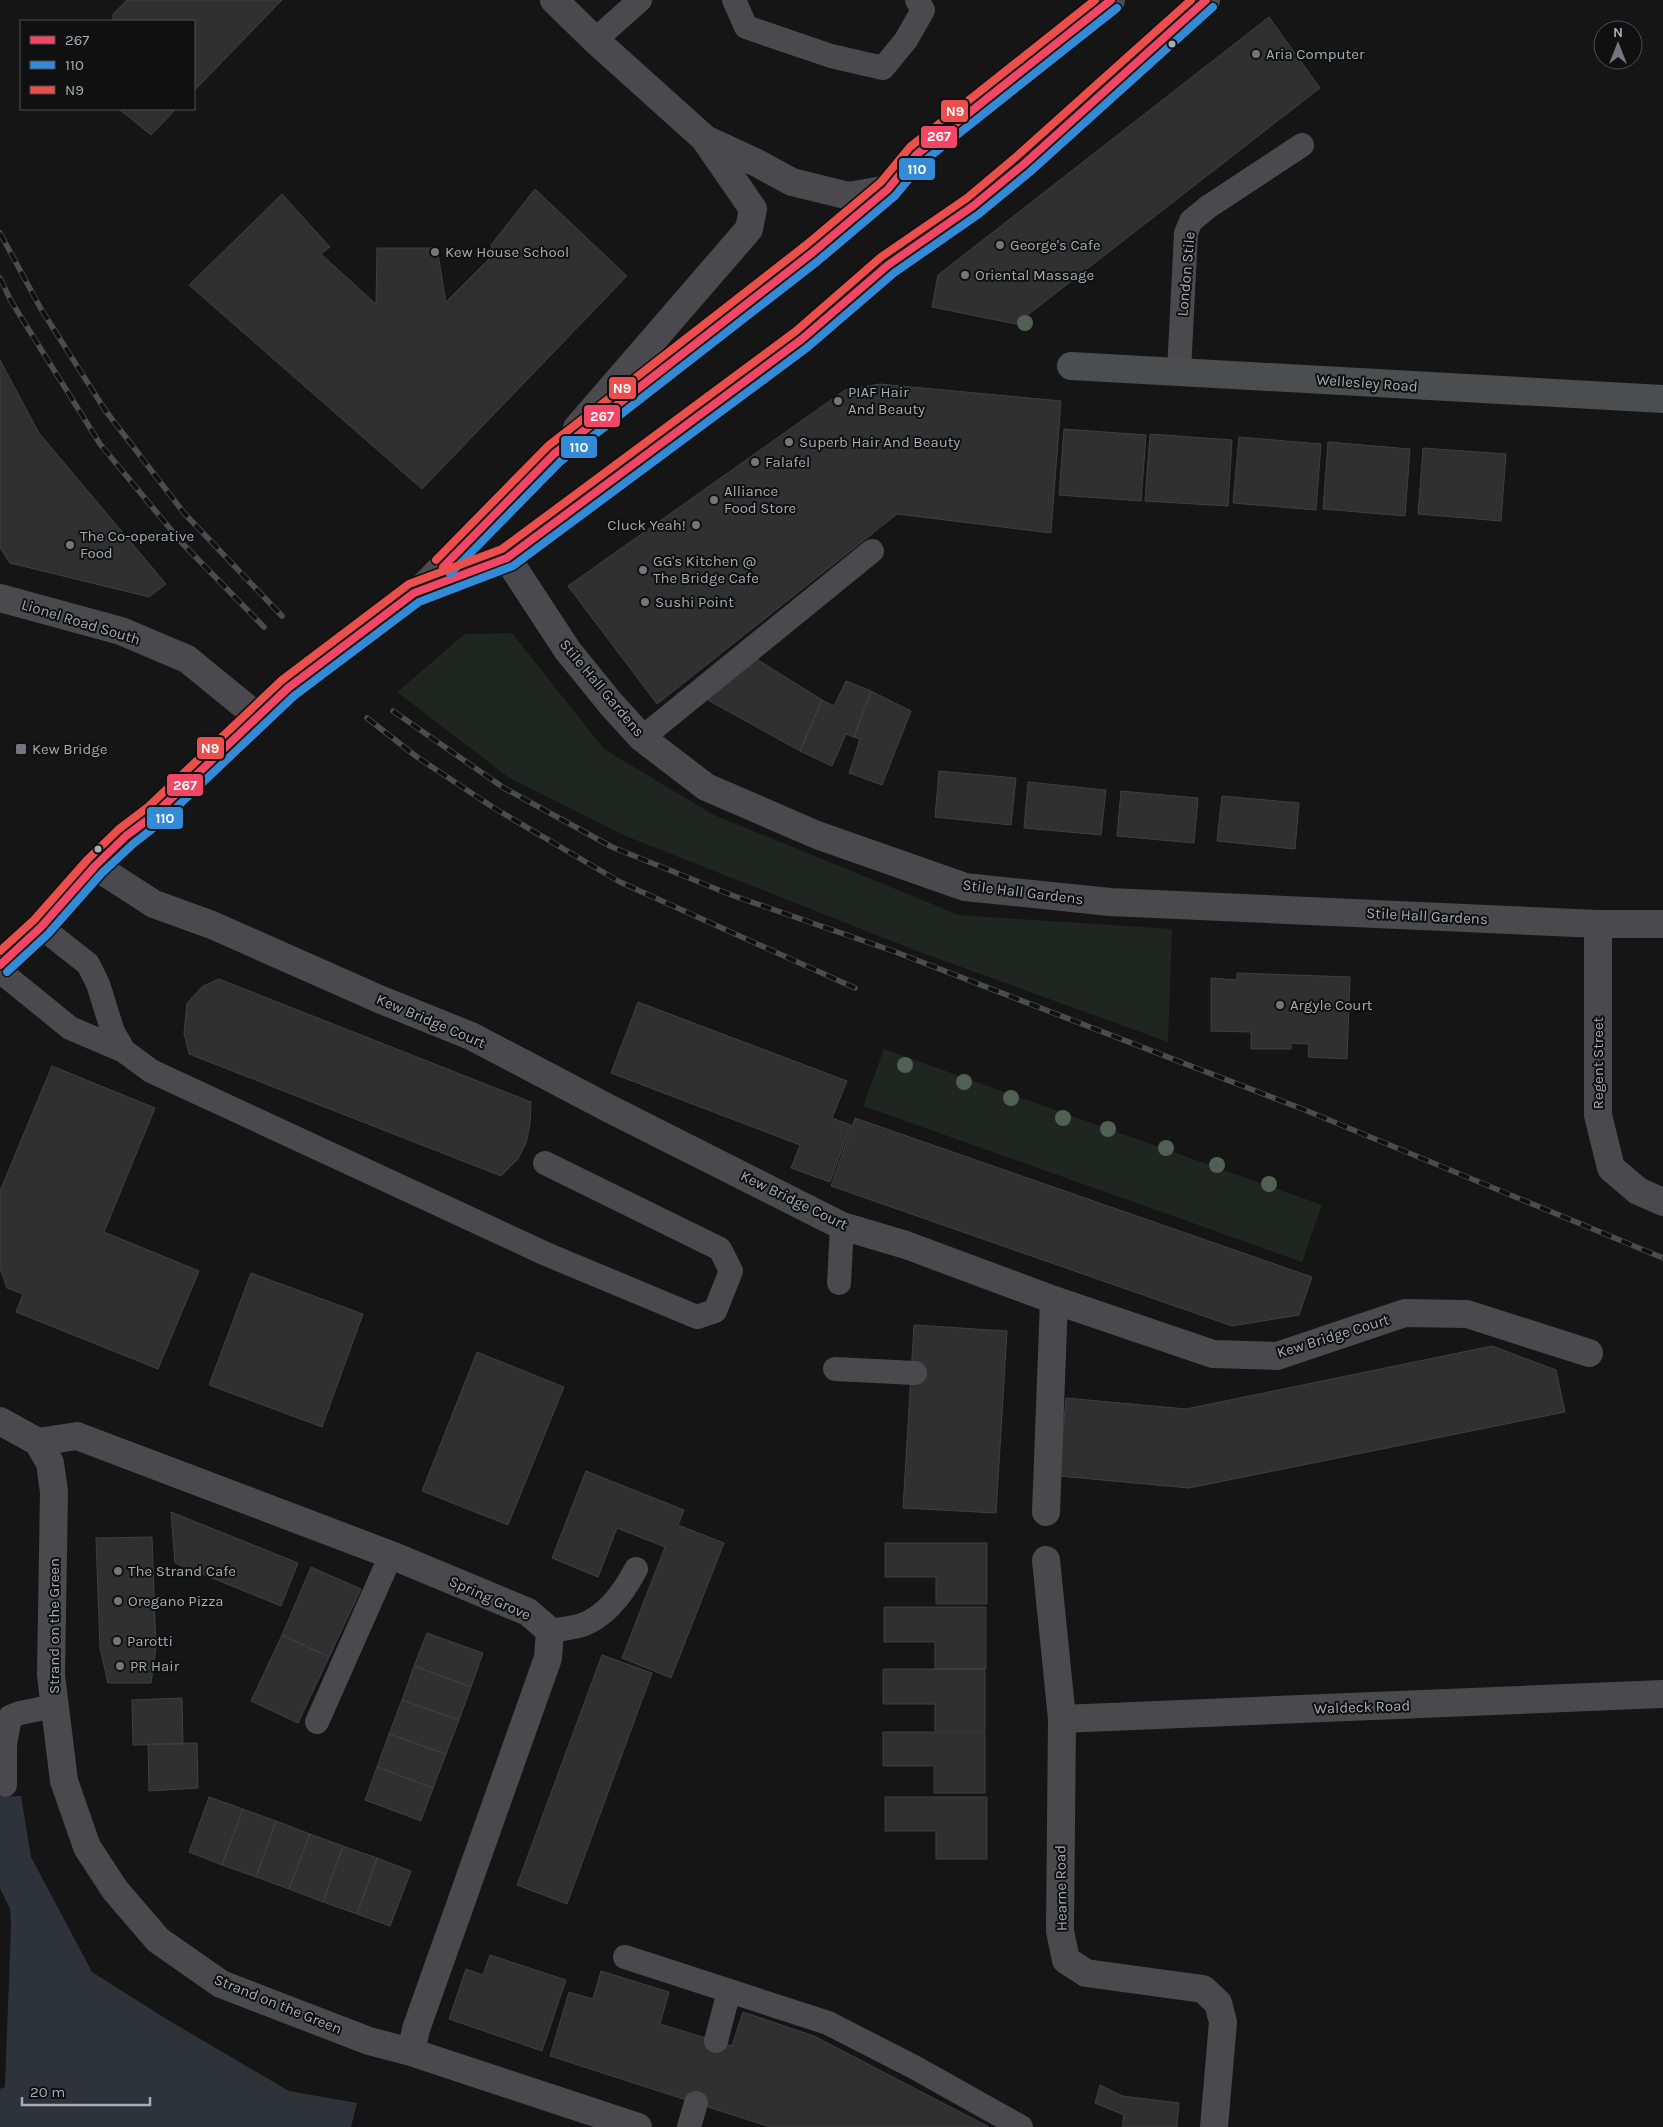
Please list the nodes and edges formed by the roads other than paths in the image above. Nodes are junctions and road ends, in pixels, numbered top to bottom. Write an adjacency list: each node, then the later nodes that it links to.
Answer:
1 (554, 0): 7 (street)
2 (640, 0): 7 (lane)
3 (734, 0): 4 (lane)
4 (917, 0)
5 (1111, 0): 10 (highway)
6 (1206, 0): 16 (highway)
7 (595, 40): 8 (street)
8 (704, 138): 10 (street); 14 (street)
9 (1302, 144): 12 (lane, London Stile)
10 (888, 189): 14 (highway)
11 (1071, 366): 12 (main road, Wellesley Road)
12 (1179, 371): 13 (main road, Wellesley Road)
13 (1663, 399)
14 (554, 454): 17 (highway)
15 (872, 551): 20 (lane)
16 (507, 558): 17 (highway); 20 (street, Stile Hall Gardens)
17 (412, 596): 19 (highway, bridge)
18 (0, 598): 19 (street, Lionel Road South)
19 (258, 717): 21 (highway, bridge)
20 (642, 738): 22 (street, Stile Hall Gardens)
21 (95, 866): 24 (highway); 30 (street, Kew Bridge Court)
22 (1598, 924): 23 (street, Stile Hall Gardens); 29 (street, Regent Street)
23 (1663, 924)
24 (41, 927): 25 (highway); 27 (lane)
25 (0, 965)
26 (0, 971): 27 (lane)
27 (124, 1051): 28 (lane)
28 (545, 1163)
29 (1663, 1202)
30 (842, 1226): 31 (lane); 32 (street, Kew Bridge Court)
31 (839, 1283)
32 (1054, 1300): 33 (street, Kew Bridge Court); 38 (street)
33 (1589, 1353)
34 (835, 1369): 35 (lane)
35 (915, 1373)
36 (0, 1421): 37 (street)
37 (38, 1442): 39 (street, Spring Grove); 44 (street, Strand on the Green)
38 (1046, 1512)
39 (391, 1555): 42 (street, Spring Grove); 46 (lane)
40 (1046, 1560): 45 (street, Hearne Road)
41 (636, 1569): 42 (lane)
42 (550, 1631): 51 (street)
43 (1663, 1694): 45 (street, Waldeck Road)
44 (54, 1706): 47 (lane); 51 (street, Strand on the Green)
45 (1062, 1719): 56 (street, Hearne Road)
46 (317, 1722)
47 (5, 1785)
48 (625, 1957): 49 (lane)
49 (729, 1991): 50 (lane); 55 (lane)
50 (716, 2041)
51 (411, 2052): 53 (street, Strand on the Green)
52 (696, 2103): 54 (lane)
53 (638, 2127)
54 (689, 2127)
55 (1021, 2127)
56 (1214, 2127)

